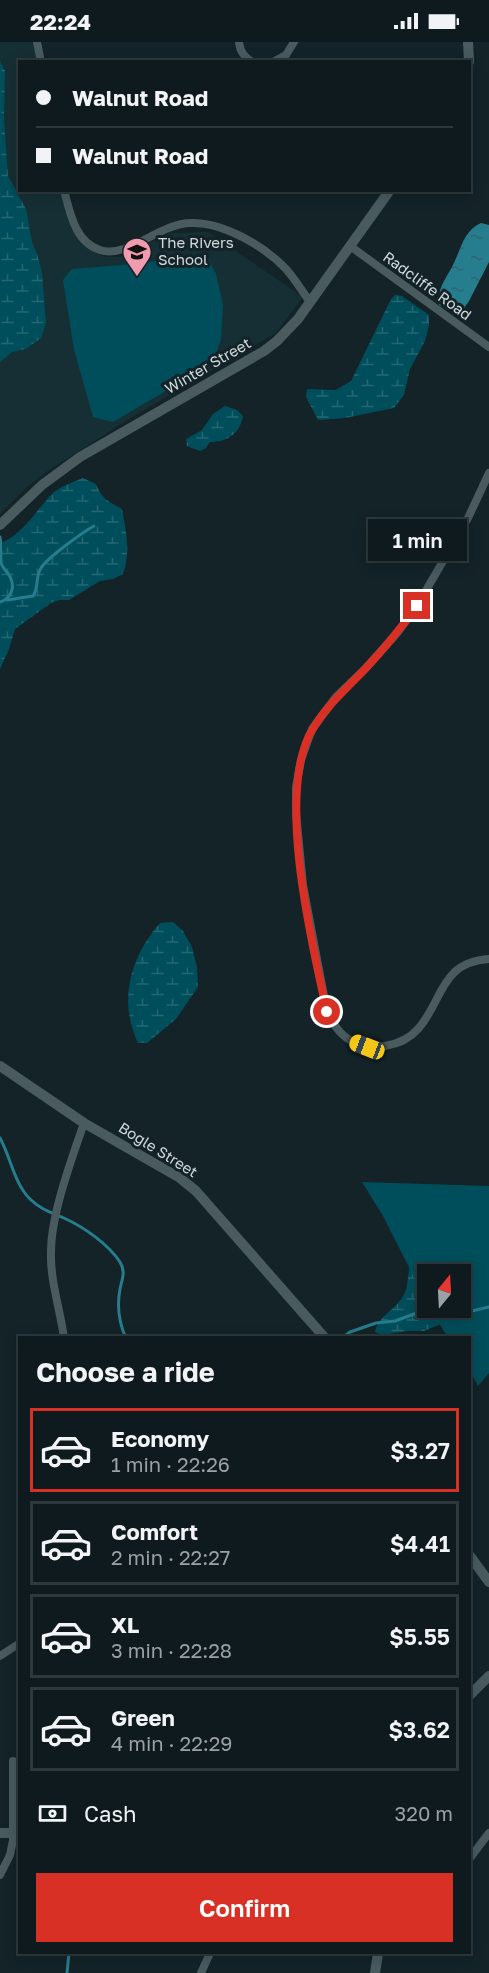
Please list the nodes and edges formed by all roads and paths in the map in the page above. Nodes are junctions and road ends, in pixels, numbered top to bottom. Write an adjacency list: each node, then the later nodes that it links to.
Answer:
1 (37, 42): 5 (street)
2 (239, 42): 6 (street)
3 (294, 42): 7 (street)
4 (468, 42): 8 (street)
5 (41, 60)
6 (249, 60)
7 (277, 60)
8 (469, 60)
9 (65, 192): 12 (street)
10 (389, 192): 11 (street, Winter Street)
11 (350, 246): 12 (street, Winter Street); 13 (street, Radcliffe Road)
12 (310, 302): 15 (street, Winter Street)
13 (489, 347)
14 (489, 473): 16 (street)
15 (0, 525)
16 (489, 959)
17 (0, 1066): 18 (street, Bogle Street)
18 (84, 1122): 19 (street); 20 (street, Bogle Street)
19 (64, 1336)
20 (323, 1336)
21 (471, 1557): 22 (street)
22 (489, 1582)
23 (18, 1644): 24 (street)
24 (0, 1656)
25 (489, 1676): 26 (street)
26 (471, 1694)
27 (13, 1761): 29 (street)
28 (0, 1833): 29 (street)
29 (17, 1833): 32 (street)
30 (489, 1833): 31 (street)
31 (471, 1857)
32 (0, 1875)
33 (210, 1954): 35 (street)
34 (378, 1954): 36 (street)
35 (201, 1973)
36 (375, 1973)

